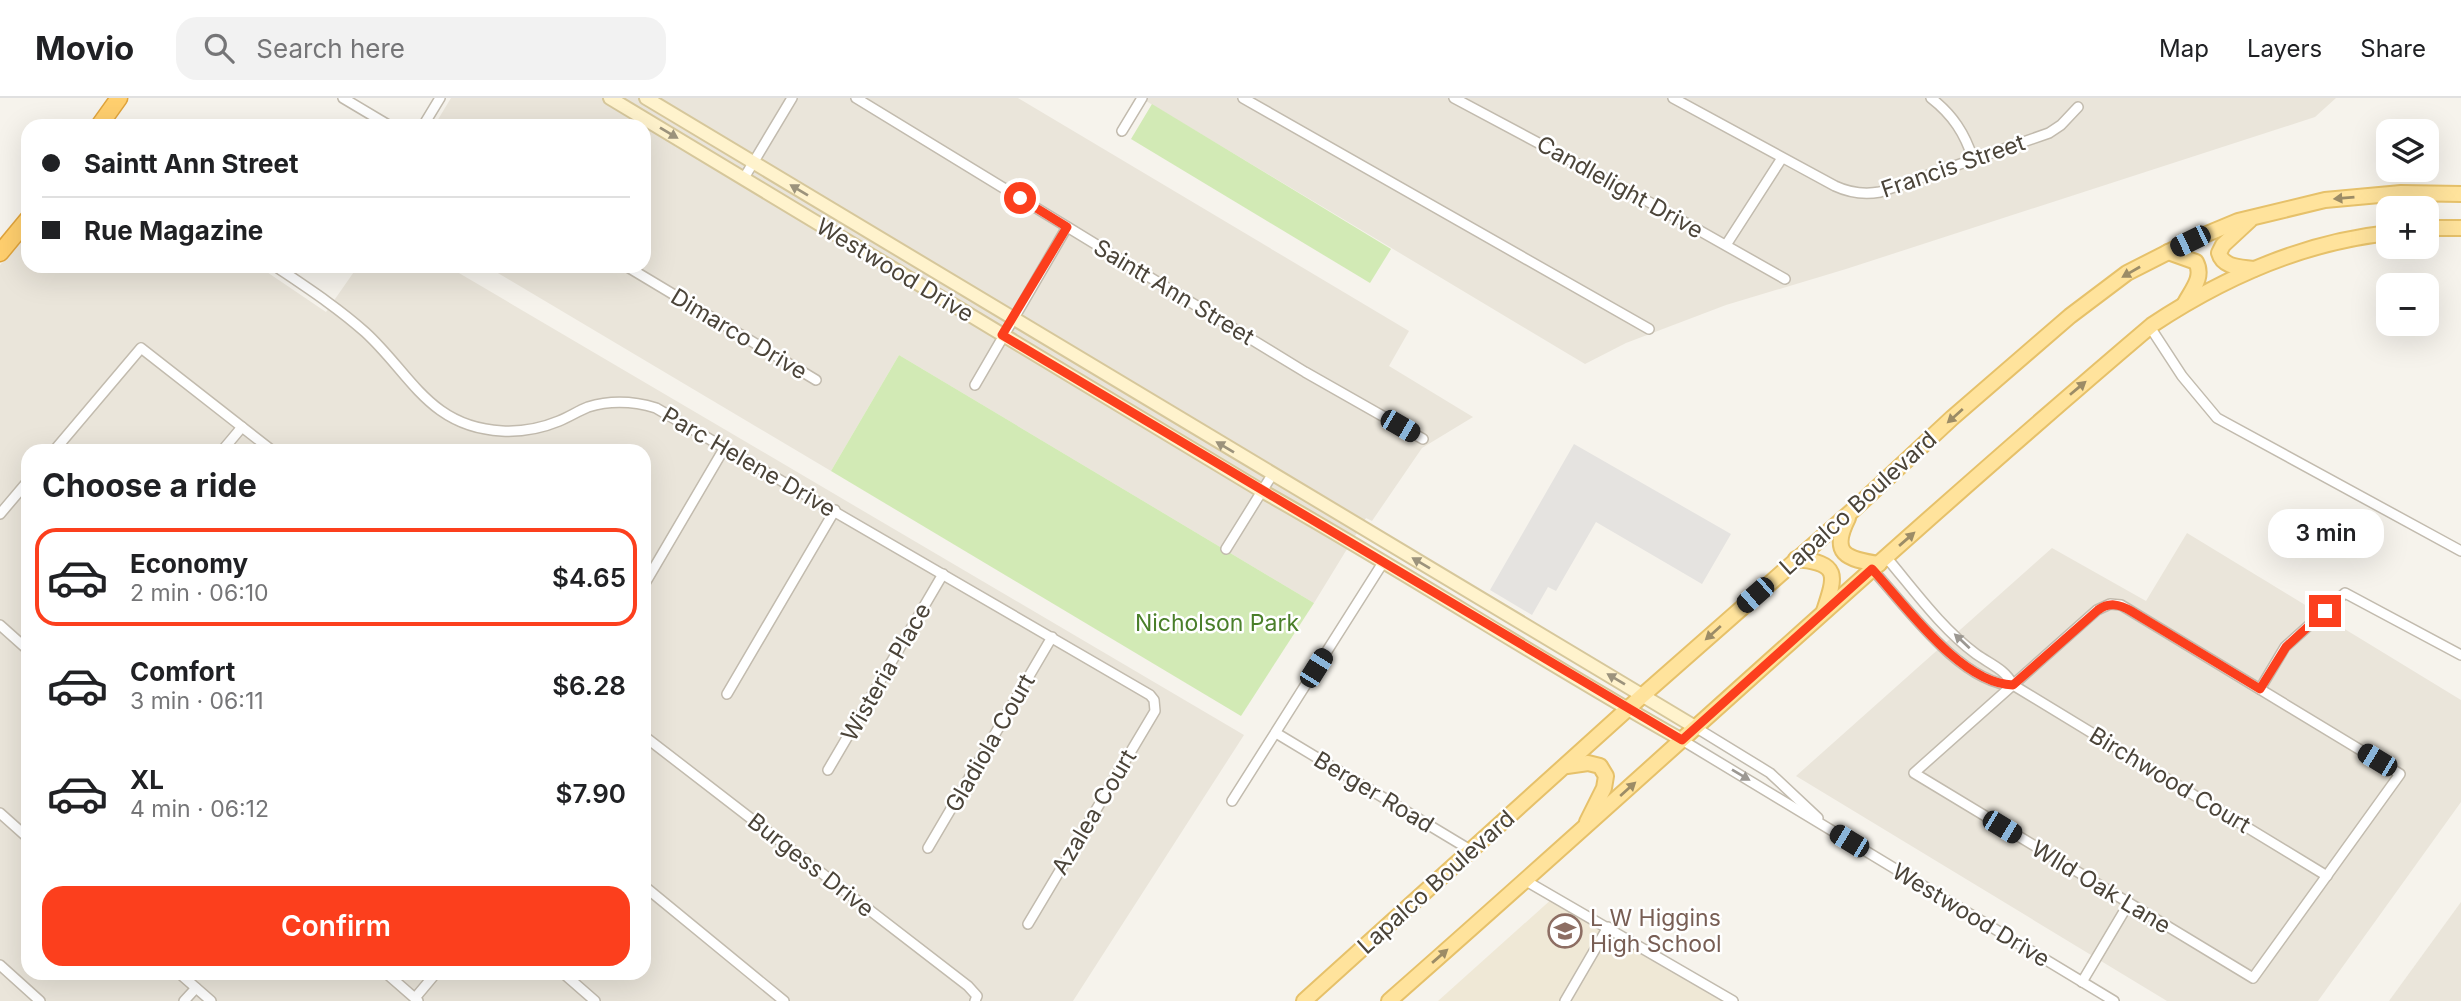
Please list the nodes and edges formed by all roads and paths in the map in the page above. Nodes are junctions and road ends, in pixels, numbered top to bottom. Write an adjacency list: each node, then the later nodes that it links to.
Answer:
1 (118, 98): 14 (highway)
2 (344, 98): 15 (street)
3 (440, 98): 16 (street)
4 (610, 98): 17 (street, Westwood Drive, one-way to 17)
5 (646, 98): 22 (street, Westwood Drive)
6 (792, 98): 22 (street)
7 (856, 98): 26 (street, Saintt Ann Street)
8 (1142, 98): 19 (street)
9 (1243, 98): 41 (street)
10 (1454, 98): 31 (street, Candlelight Drive)
11 (1674, 98): 20 (street, Francis Street)
12 (1931, 98): 21 (street)
13 (2078, 107): 21 (street, Francis Street)
14 (104, 119)
15 (378, 119)
16 (427, 119)
17 (645, 119)
18 (651, 122): 23 (street, Westwood Drive, one-way to 23)
19 (1122, 131)
20 (1782, 158): 21 (street, Francis Street); 31 (street)
21 (1973, 159)
22 (753, 163): 23 (street); 39 (street, Westwood Drive, one-way to 22)
23 (744, 178): 42 (street, Westwood Drive)
24 (2461, 194): 25 (main road, Lapalco Boulevard, one-way to 25)
25 (2254, 217): 32 (main road, Lapalco Boulevard); 34 (main road)
26 (1067, 227): 39 (street); 46 (street, Saintt Ann Street)
27 (21, 228): 33 (highway)
28 (2461, 228): 29 (main road)
29 (2439, 229)
30 (2376, 234): 34 (main road)
31 (1726, 245): 37 (street, Candlelight Drive)
32 (2168, 252): 38 (main road); 55 (main road, Lapalco Boulevard, one-way to 55)
33 (0, 253)
34 (2254, 269): 38 (main road)
35 (285, 273): 50 (street, Parc Helene Drive)
36 (638, 273): 43 (street, Dimarco Drive)
37 (1785, 279)
38 (2184, 304): 40 (main road)
39 (1012, 318): 42 (street); 51 (street, Westwood Drive, one-way to 39)
40 (2150, 327): 58 (street); 61 (main road, one-way to 40)
41 (1649, 329)
42 (1002, 335): 44 (street); 53 (street, Westwood Drive)
43 (816, 380)
44 (975, 385)
45 (242, 427): 47 (street); 48 (street); 49 (street)
46 (1423, 439)
47 (60, 444)
48 (228, 444)
49 (264, 444)
50 (725, 447): 54 (street, Parc Helene Drive); 62 (street)
51 (1272, 475): 53 (street); 72 (street, Westwood Drive, one-way to 51)
52 (21, 489): 56 (street)
53 (1262, 491): 57 (street); 60 (street, Westwood Drive)
54 (835, 510): 63 (street, Parc Helene Drive); 71 (street)
55 (1852, 511): 59 (main road, Lapalco Boulevard); 61 (main road)
56 (0, 514)
57 (1226, 549)
58 (2461, 551)
59 (1796, 559): 64 (main road); 72 (main road, Lapalco Boulevard, one-way to 72)
60 (1384, 561): 74 (street, Westwood Drive); 76 (street)
61 (1879, 564): 64 (main road); 69 (street, one-way to 61); 69 (street)
62 (651, 573)
63 (943, 574): 66 (street, Parc Helene Drive); 80 (street, Wisteria Place)
64 (1823, 612): 75 (main road)
65 (0, 625): 67 (street)
66 (1052, 637): 73 (street, Parc Helene Drive); 86 (street, Gladiola Court)
67 (21, 644)
68 (2461, 654): 70 (street)
69 (2013, 685): 70 (street); 88 (street, Birchwood Court); 91 (street, WIld Oak Lane)
70 (2260, 689): 88 (street)
71 (727, 694)
72 (1643, 695): 74 (main road, Lapalco Boulevard); 75 (street, Westwood Drive)
73 (1154, 700): 92 (street, Azalea Court)
74 (1628, 710): 77 (street, Westwood Drive); 79 (main road, Lapalco Boulevard)
75 (1695, 727): 77 (main road); 84 (street, Westwood Drive)
76 (1276, 733): 81 (street); 87 (street, Berger Road)
77 (1682, 740): 83 (main road, one-way to 77); 84 (street, Westwood Drive, one-way to 84)
78 (651, 741): 102 (street, Burgess Drive)
79 (1566, 766): 83 (main road); 87 (main road, Lapalco Boulevard)
80 (828, 769)
81 (1232, 801)
82 (0, 813): 85 (street)
83 (1584, 829): 89 (main road)
84 (1829, 829): 99 (street, Westwood Drive)
85 (21, 832)
86 (928, 848)
87 (1472, 851): 101 (main road, Lapalco Boulevard)
88 (2327, 876): 91 (street, WIld Oak Lane)
89 (1526, 881): 93 (street); 110 (main road, one-way to 89)
90 (651, 892): 108 (street)
91 (2129, 904): 99 (street)
92 (1028, 924)
93 (1608, 928): 111 (street); 112 (street)
94 (0, 965): 104 (street)
95 (187, 980): 100 (street)
96 (394, 980): 103 (street)
97 (431, 980): 103 (street)
98 (571, 980): 107 (street)
99 (2082, 982): 113 (street, Westwood Drive)
100 (196, 988): 105 (street); 106 (street)
101 (1314, 995): 109 (main road, Lapalco Boulevard)
102 (976, 999)
103 (416, 1000)
104 (40, 1001)
105 (184, 1001)
106 (211, 1001)
107 (595, 1001)
108 (785, 1001)
109 (1304, 1001)
110 (1389, 1001)
111 (1565, 1001)
112 (1733, 1001)
113 (2113, 1001)

